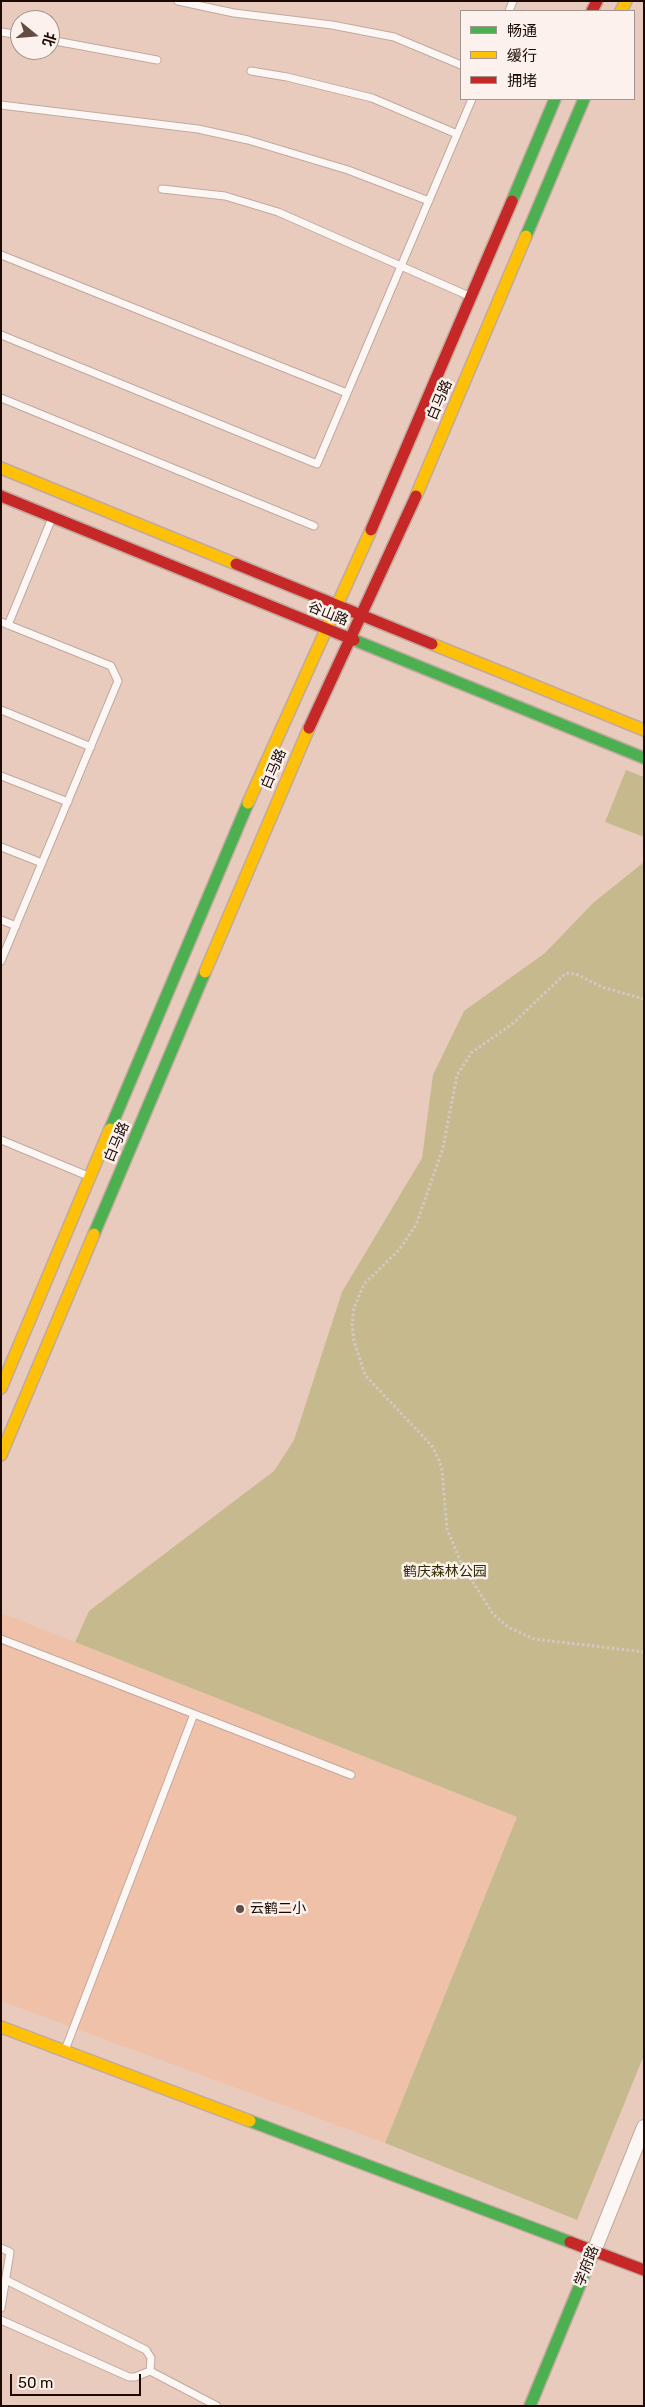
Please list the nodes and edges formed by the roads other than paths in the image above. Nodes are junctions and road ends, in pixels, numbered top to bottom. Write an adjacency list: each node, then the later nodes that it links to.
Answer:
1 (178, 1): 4 (lane)
2 (60, 42): 3 (lane)
3 (157, 60)
4 (460, 65)
5 (251, 70): 10 (lane)
6 (472, 100): 10 (lane)
7 (555, 100): 15 (street, 白马路)
8 (584, 100): 24 (street, 白马路)
9 (1, 105): 12 (lane)
10 (457, 134): 12 (lane)
11 (162, 189): 14 (lane)
12 (428, 201): 14 (lane)
13 (1, 255): 17 (lane)
14 (401, 266): 15 (lane); 17 (lane)
15 (472, 297): 23 (street, 白马路)
16 (1, 335): 17 (lane)
17 (347, 393)
18 (1, 398): 22 (lane)
19 (1, 468): 23 (street, 谷山路)
20 (1, 496): 21 (street, 谷山路)
21 (52, 517): 25 (lane); 26 (street, 谷山路)
22 (314, 526)
23 (337, 605): 24 (street, 谷山路); 26 (street, 白马路)
24 (361, 615): 27 (street, 白马路); 29 (street, 谷山路)
25 (5, 623): 30 (lane)
26 (326, 629): 27 (street, 谷山路); 40 (street, 白马路)
27 (350, 639): 31 (street, 谷山路); 42 (street, 白马路)
28 (1, 710): 30 (lane)
29 (644, 730)
30 (90, 747): 33 (lane)
31 (644, 758)
32 (1, 776): 33 (lane)
33 (68, 802): 35 (lane)
34 (1, 847): 35 (lane)
35 (42, 863): 37 (lane)
36 (1, 920): 37 (lane)
37 (16, 926): 38 (lane)
38 (1, 961)
39 (1, 1140): 40 (lane)
40 (90, 1177): 41 (street, 白马路)
41 (1, 1388)
42 (1, 1455)
43 (1, 1639): 44 (lane)
44 (194, 1714): 45 (lane); 47 (lane)
45 (351, 1775)
46 (1, 2027): 47 (street)
47 (64, 2051): 50 (street)
48 (644, 2127): 50 (street, 学府路)
49 (1, 2248): 52 (lane)
50 (594, 2251): 51 (street); 57 (street, 学府路)
51 (644, 2270)
52 (6, 2280): 53 (lane); 55 (lane)
53 (1, 2308)
54 (1, 2320): 55 (lane)
55 (150, 2371): 56 (lane)
56 (217, 2406)
57 (530, 2406)

